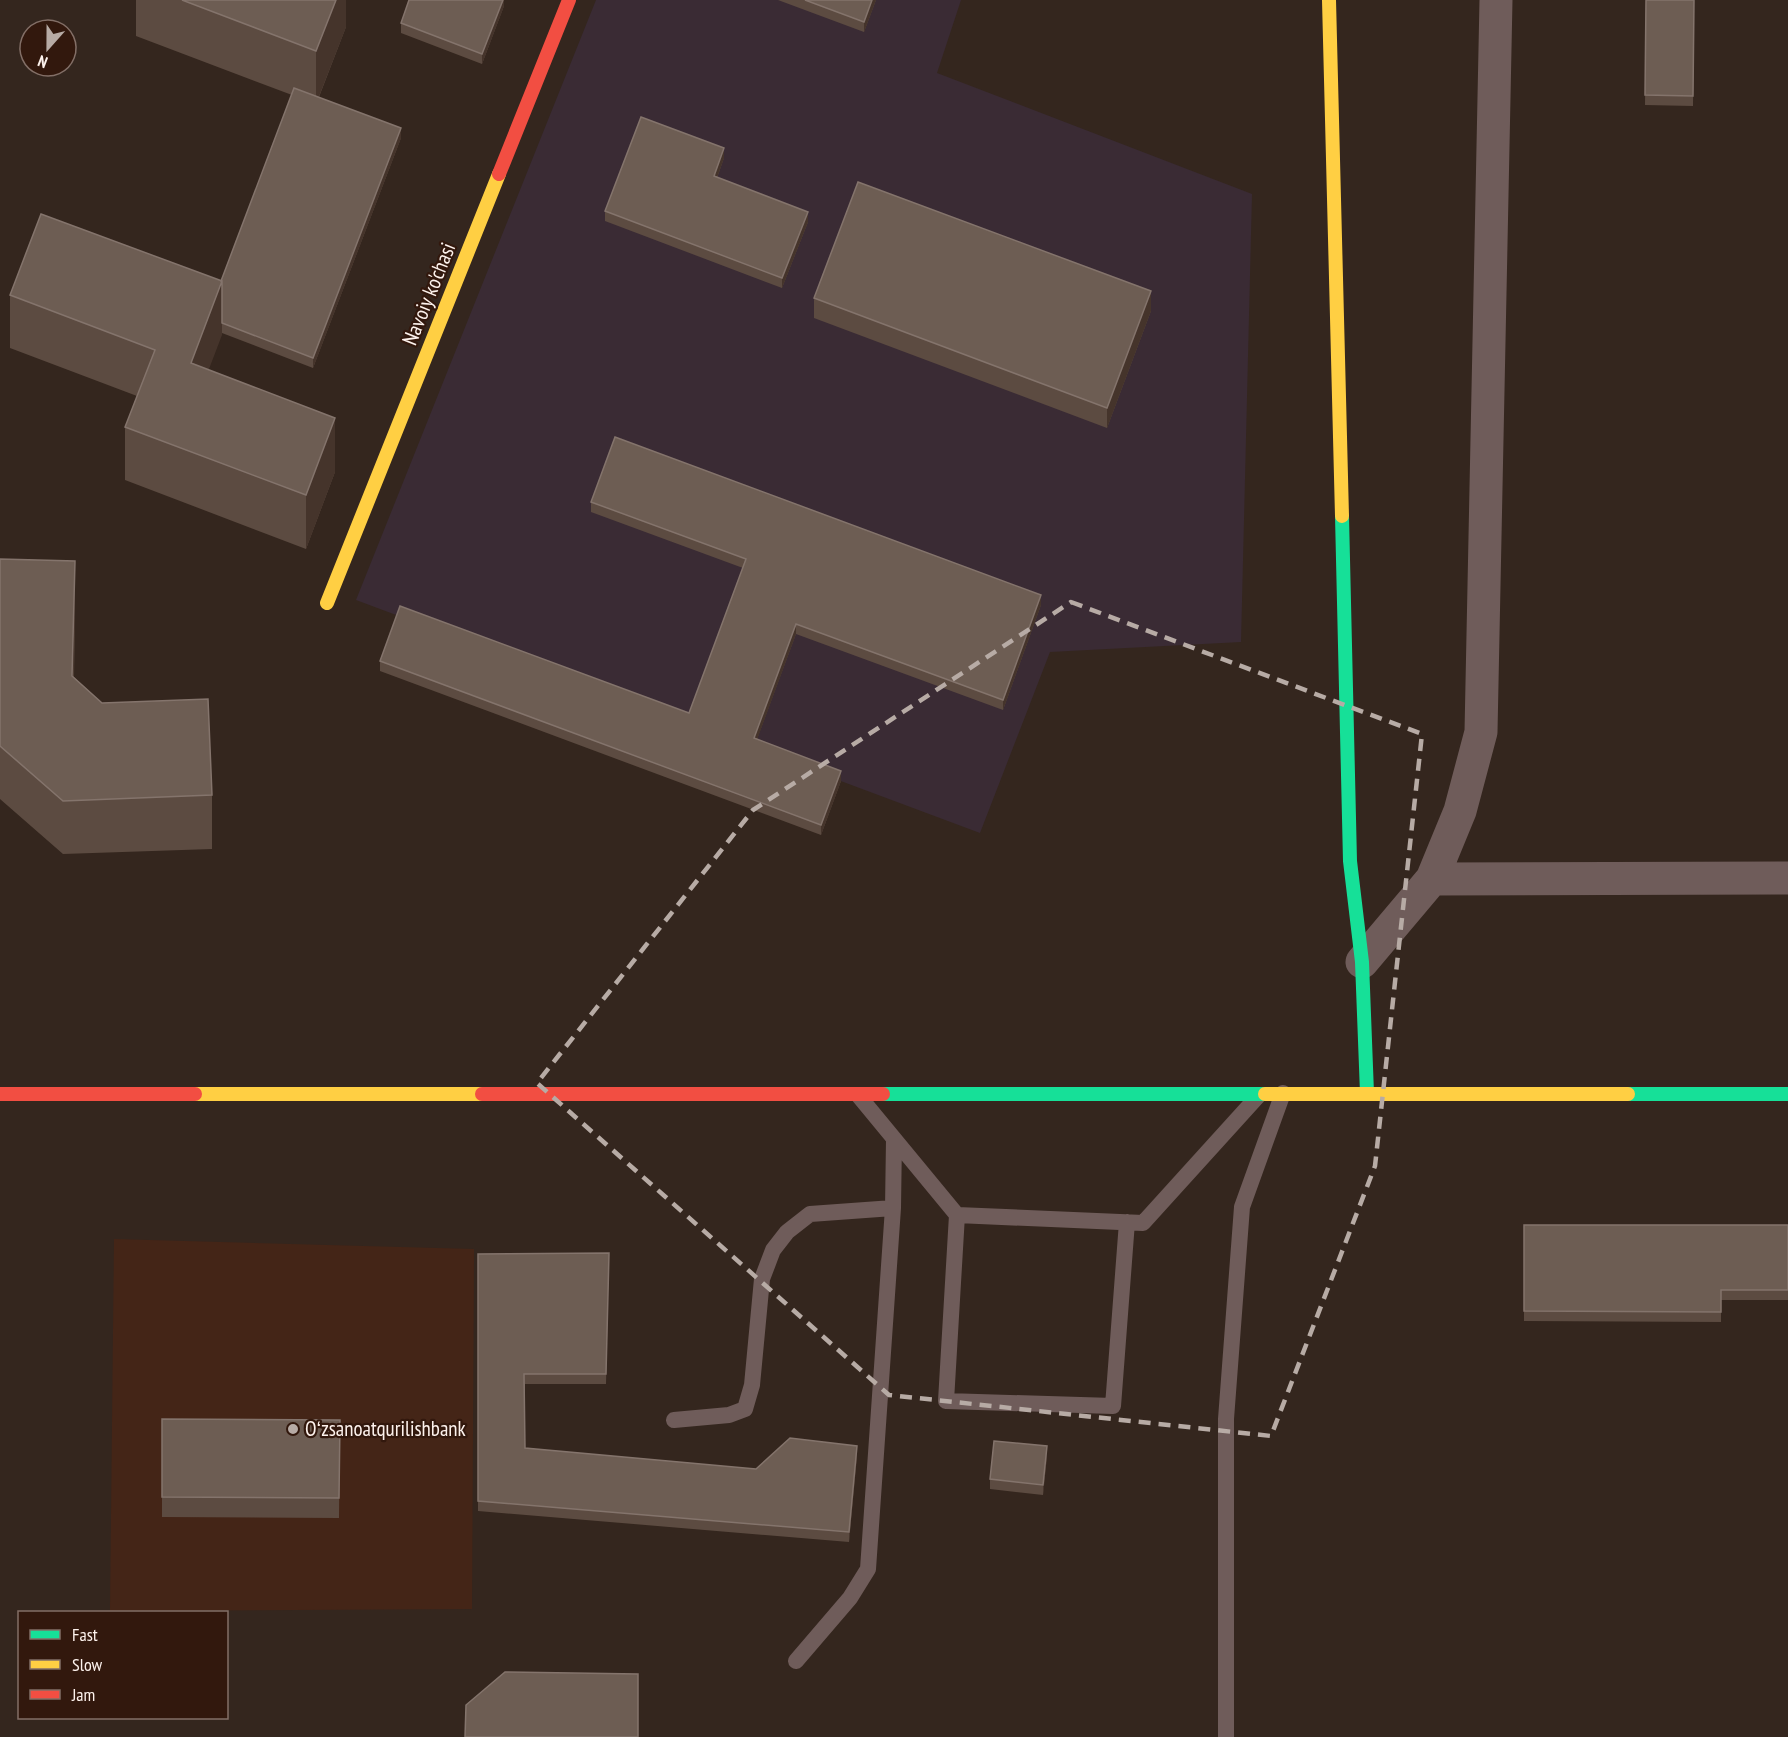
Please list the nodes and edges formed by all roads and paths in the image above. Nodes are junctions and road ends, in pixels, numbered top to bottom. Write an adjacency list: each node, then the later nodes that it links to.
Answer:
1 (569, 0): 4 (street, Navoiy ko'chasi)
2 (1329, 0): 7 (street)
3 (1496, 0): 6 (street)
4 (327, 603)
5 (1788, 878): 6 (street)
6 (1432, 879): 7 (street)
7 (1362, 962): 9 (street)
8 (1283, 1093): 9 (street); 12 (street); 20 (lane)
9 (1366, 1093): 13 (street)
10 (0, 1094): 11 (street)
11 (857, 1094): 12 (street); 14 (lane)
12 (1260, 1094): 17 (lane)
13 (1788, 1094)
14 (894, 1138): 15 (lane); 16 (lane)
15 (893, 1208): 18 (lane); 19 (lane)
16 (957, 1215): 17 (lane); 17 (lane)
17 (1127, 1222)
18 (674, 1420)
19 (796, 1660)
20 (1226, 1737)

